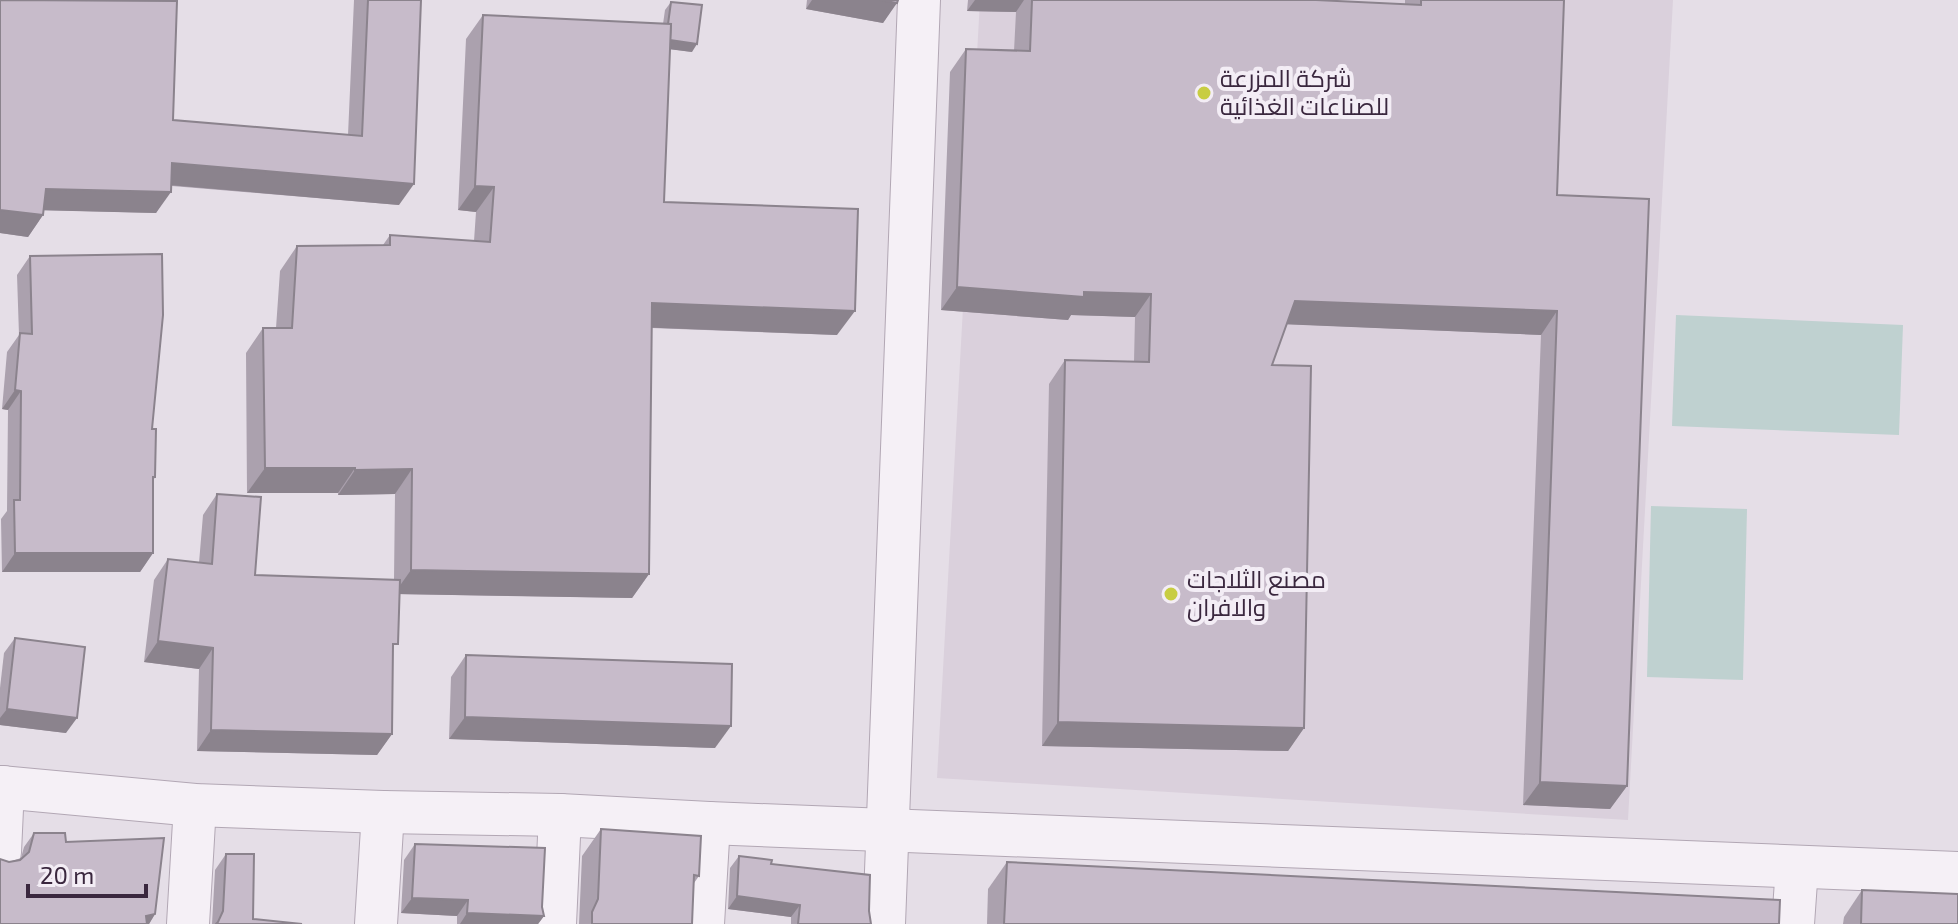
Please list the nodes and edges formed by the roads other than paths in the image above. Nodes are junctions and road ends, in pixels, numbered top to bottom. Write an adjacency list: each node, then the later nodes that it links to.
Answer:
1 (919, 0): 7 (street)
2 (2, 787): 3 (street); 8 (street)
3 (195, 805): 4 (street); 11 (street)
4 (383, 812): 5 (street); 12 (street)
5 (560, 815): 6 (street); 13 (street)
6 (709, 823): 7 (street); 14 (street)
7 (887, 830): 9 (street); 15 (street)
8 (0, 852)
9 (1797, 867): 10 (street); 16 (street)
10 (1958, 873)
11 (188, 924)
12 (376, 924)
13 (555, 924)
14 (703, 924)
15 (884, 924)
16 (1793, 924)

